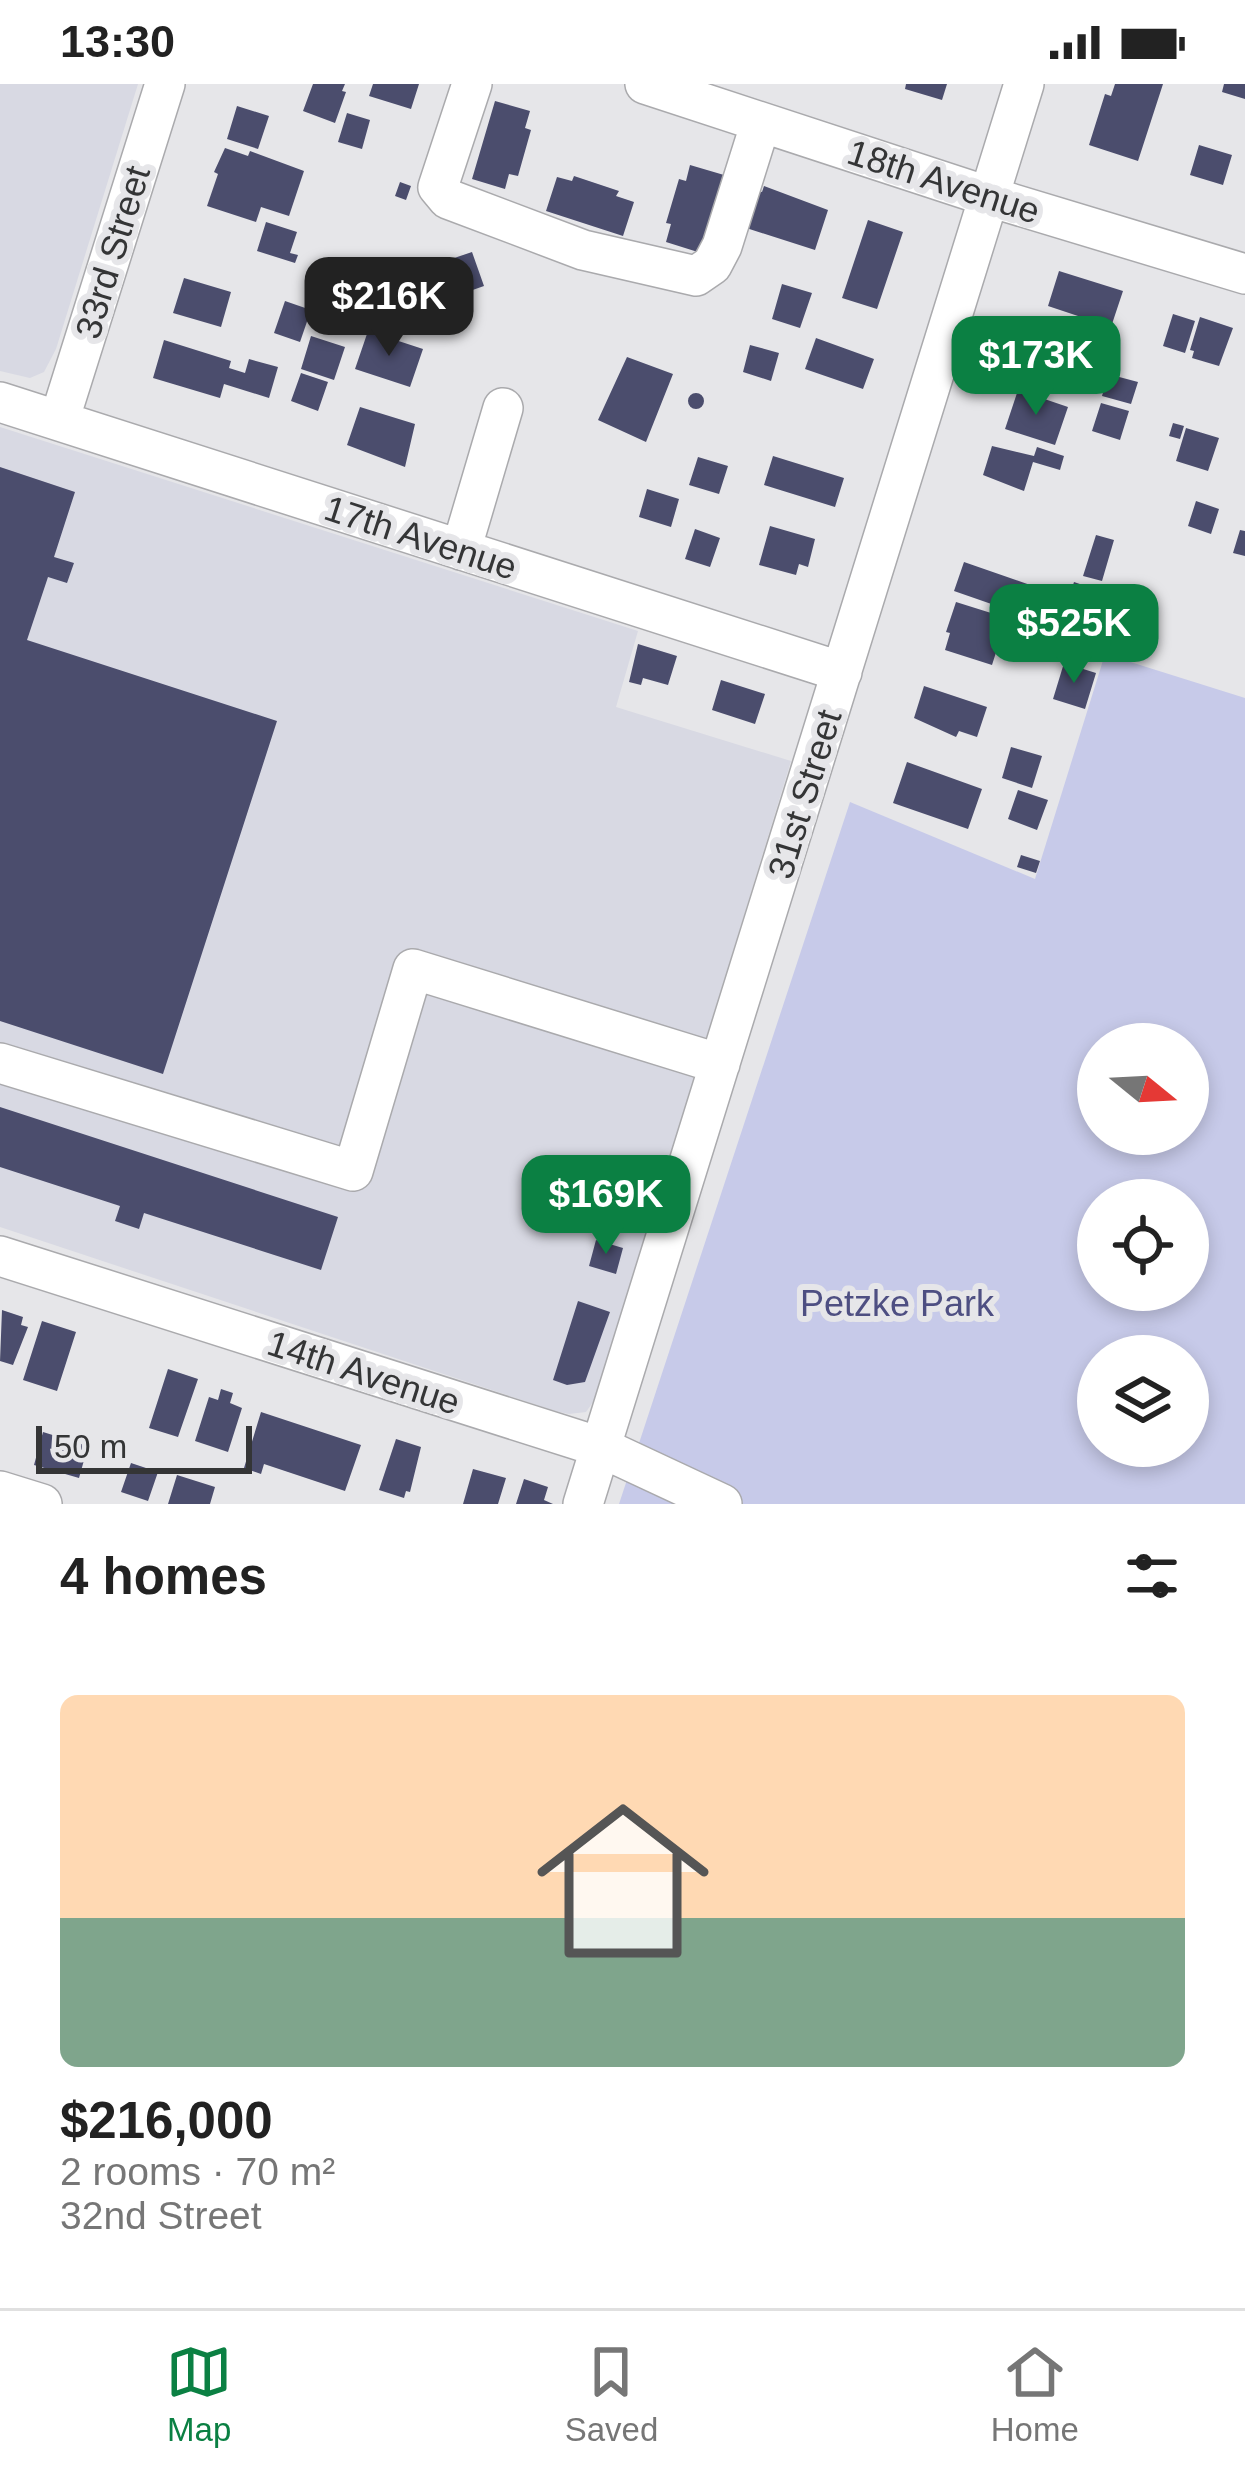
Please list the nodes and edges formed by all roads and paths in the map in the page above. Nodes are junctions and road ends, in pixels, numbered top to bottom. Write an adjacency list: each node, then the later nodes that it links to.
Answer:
1 (164, 84): 10 (street, 33rd Street)
2 (472, 84): 5 (street)
3 (645, 84): 5 (street, 18th Avenue)
4 (1024, 84): 6 (street, 31st Street)
5 (761, 122): 6 (street, 18th Avenue)
6 (990, 197): 7 (street, 18th Avenue); 12 (street, 31st Street)
7 (1245, 274)
8 (0, 402): 10 (street, 17th Avenue)
9 (503, 408): 11 (street)
10 (58, 421): 11 (street, 17th Avenue)
11 (461, 550): 12 (street, 17th Avenue)
12 (842, 672): 14 (street, 31st Street)
13 (0, 1063): 14 (street)
14 (720, 1064): 16 (street, 31st Street)
15 (0, 1256): 16 (street, 14th Avenue)
16 (600, 1448): 19 (street, 31st Street); 20 (street, 14th Avenue)
17 (0, 1491): 18 (street)
18 (42, 1504)
19 (583, 1504)
20 (722, 1504)

